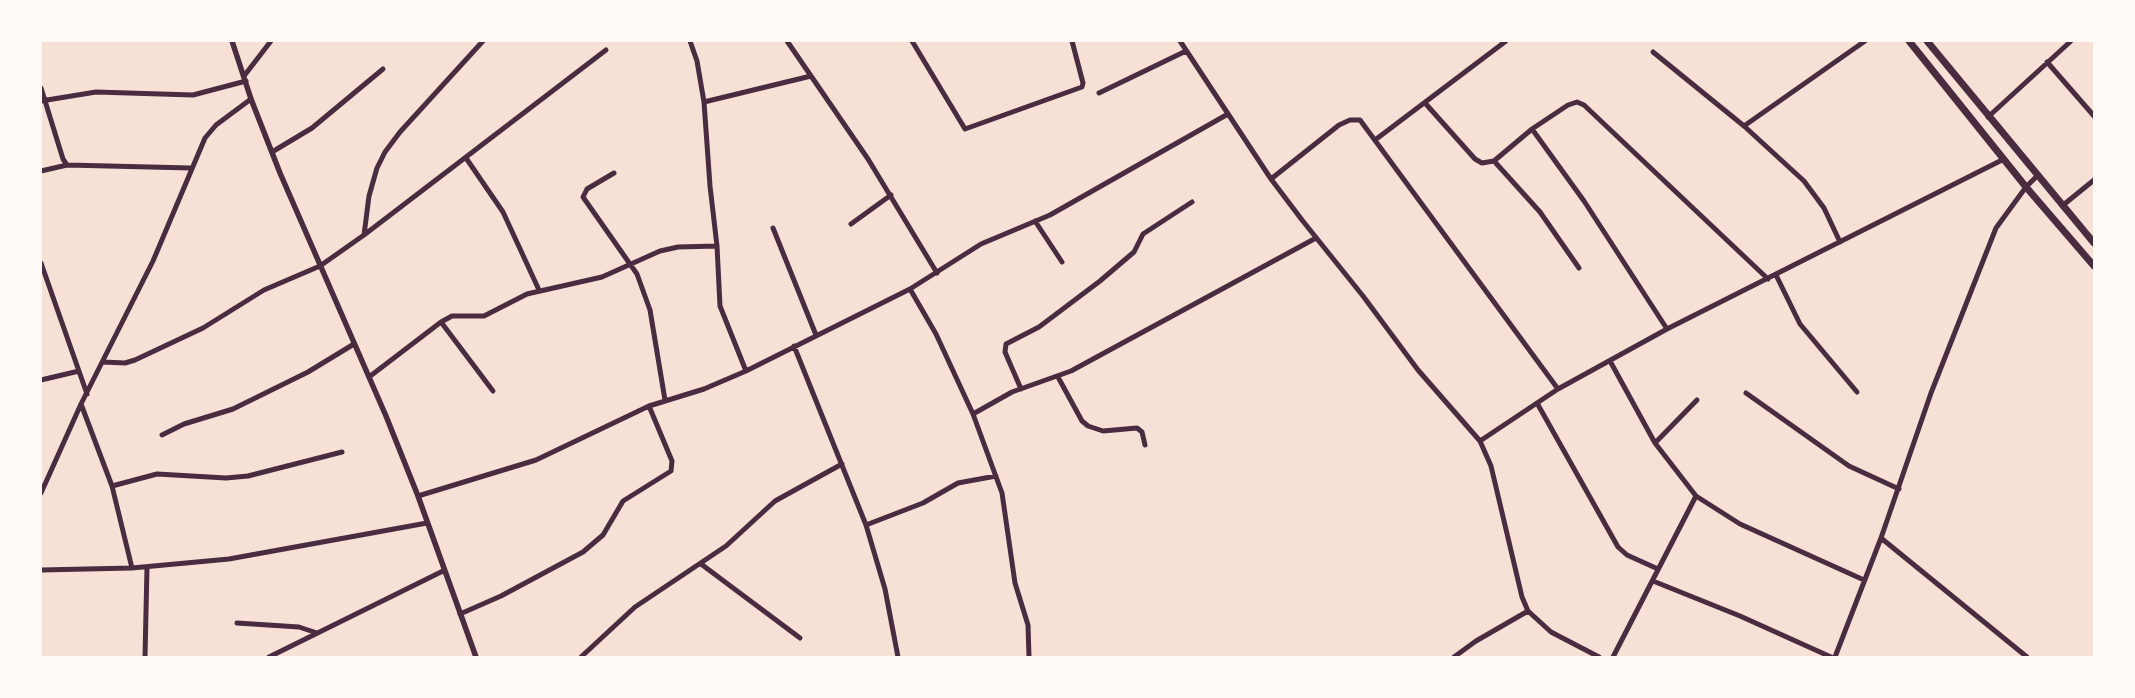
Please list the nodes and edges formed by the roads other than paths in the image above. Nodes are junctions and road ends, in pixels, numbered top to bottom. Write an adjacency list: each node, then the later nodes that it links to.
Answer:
1 (232, 41): 20 (street)
2 (271, 41): 20 (street)
3 (483, 41): 51 (street)
4 (690, 41): 25 (street)
5 (787, 41): 19 (street)
6 (912, 41): 7 (street)
7 (1072, 41)
8 (1506, 41): 26 (street)
9 (1865, 41): 30 (street)
10 (1909, 41): 35 (main road)
11 (1927, 41): 29 (main road)
12 (2071, 41): 17 (street)
13 (1182, 42): 15 (street)
14 (606, 50): 34 (street)
15 (1186, 51): 22 (street); 27 (street)
16 (1653, 52): 30 (street)
17 (2047, 62): 28 (street); 29 (street)
18 (383, 69): 33 (street)
19 (812, 76): 25 (street); 45 (street)
20 (245, 79): 23 (street); 24 (street)
21 (41, 88): 24 (street)
22 (1099, 93)
23 (251, 99): 33 (street); 38 (street)
24 (43, 101): 37 (street)
25 (704, 102): 55 (street)
26 (1425, 103): 32 (street); 36 (street)
27 (1228, 114): 42 (street); 48 (street)
28 (2094, 116)
29 (1988, 117): 41 (main road)
30 (1744, 126): 53 (street)
31 (1532, 129): 36 (street); 65 (street); 69 (street)
32 (1375, 140): 42 (street); 81 (street)
33 (272, 152): 59 (street)
34 (466, 158): 51 (street); 67 (street)
35 (2004, 159): 44 (main road); 53 (street)
36 (1494, 161): 61 (street)
37 (67, 165): 38 (street); 39 (street)
38 (191, 168): 74 (street)
39 (41, 171)
40 (614, 173): 58 (street)
41 (2037, 176): 44 (street); 47 (main road)
42 (1271, 179): 52 (street)
43 (2094, 180): 47 (street)
44 (2026, 187): 60 (main road); 100 (street)
45 (891, 195): 49 (street); 62 (street)
46 (1192, 202): 80 (street)
47 (2062, 206): 54 (main road)
48 (1035, 221): 56 (street); 62 (street)
49 (851, 224)
50 (773, 228): 70 (street)
51 (364, 235): 59 (street)
52 (1316, 238): 78 (street); 93 (street)
53 (1840, 242): 64 (street)
54 (2094, 244)
55 (717, 246): 58 (street); 76 (street)
56 (1062, 262)
57 (41, 263): 63 (street)
58 (631, 264): 67 (street); 86 (street)
59 (320, 266): 71 (street); 74 (street)
60 (2094, 266)
61 (1578, 268)
62 (937, 273): 66 (street)
63 (43, 275): 75 (street)
64 (1776, 275): 65 (street); 83 (street)
65 (1768, 278): 69 (street)
66 (910, 288): 70 (street); 91 (street)
67 (540, 290): 68 (street)
68 (441, 322): 77 (street); 82 (street)
69 (1667, 329): 73 (street)
70 (816, 335): 72 (street)
71 (354, 344): 77 (street); 92 (street)
72 (794, 346): 76 (street); 97 (street)
73 (1610, 360): 81 (street); 94 (street)
74 (103, 362): 85 (street)
75 (79, 371): 79 (street); 85 (street)
76 (746, 371): 86 (street)
77 (369, 377): 102 (street)
78 (1058, 377): 80 (street); 95 (street)
79 (41, 380)
80 (1021, 389): 91 (street)
81 (1558, 389): 88 (street)
82 (493, 391)
83 (1857, 392)
84 (1746, 393): 100 (street)
85 (87, 394): 89 (street)
86 (665, 400): 90 (street)
87 (1697, 400): 94 (street)
88 (1537, 403): 93 (street); 110 (street)
89 (81, 404): 99 (street); 101 (street)
90 (649, 406): 102 (street); 116 (street)
91 (973, 414): 98 (street)
92 (162, 434)
93 (1480, 441): 115 (street)
94 (1655, 443): 103 (street)
95 (1146, 445)
96 (342, 452): 99 (street)
97 (842, 464): 105 (street); 107 (street)
98 (996, 476): 105 (street); 125 (street)
99 (112, 486): 109 (street)
100 (1899, 489): 106 (street)
101 (41, 493)
102 (418, 496): 104 (street)
103 (1696, 496): 110 (street); 113 (street)
104 (427, 523): 108 (street); 112 (street)
105 (866, 525): 124 (street)
106 (1881, 538): 113 (street); 131 (street)
107 (701, 564): 119 (street); 123 (street)
108 (147, 567): 109 (street); 120 (street)
109 (132, 568): 111 (street)
110 (1658, 569): 114 (street)
111 (41, 570)
112 (443, 572): 116 (street); 118 (street)
113 (1864, 580): 130 (street)
114 (1653, 581): 128 (street); 129 (street)
115 (1528, 611): 126 (street); 127 (street)
116 (460, 614): 122 (street)
117 (237, 623): 118 (street)
118 (317, 633): 121 (street)
119 (800, 638)
120 (145, 657)
121 (269, 657)
122 (476, 657)
123 (581, 657)
124 (898, 657)
125 (1029, 657)
126 (1454, 657)
127 (1599, 657)
128 (1612, 657)
129 (1831, 657)
130 (1835, 657)
131 (2027, 657)

